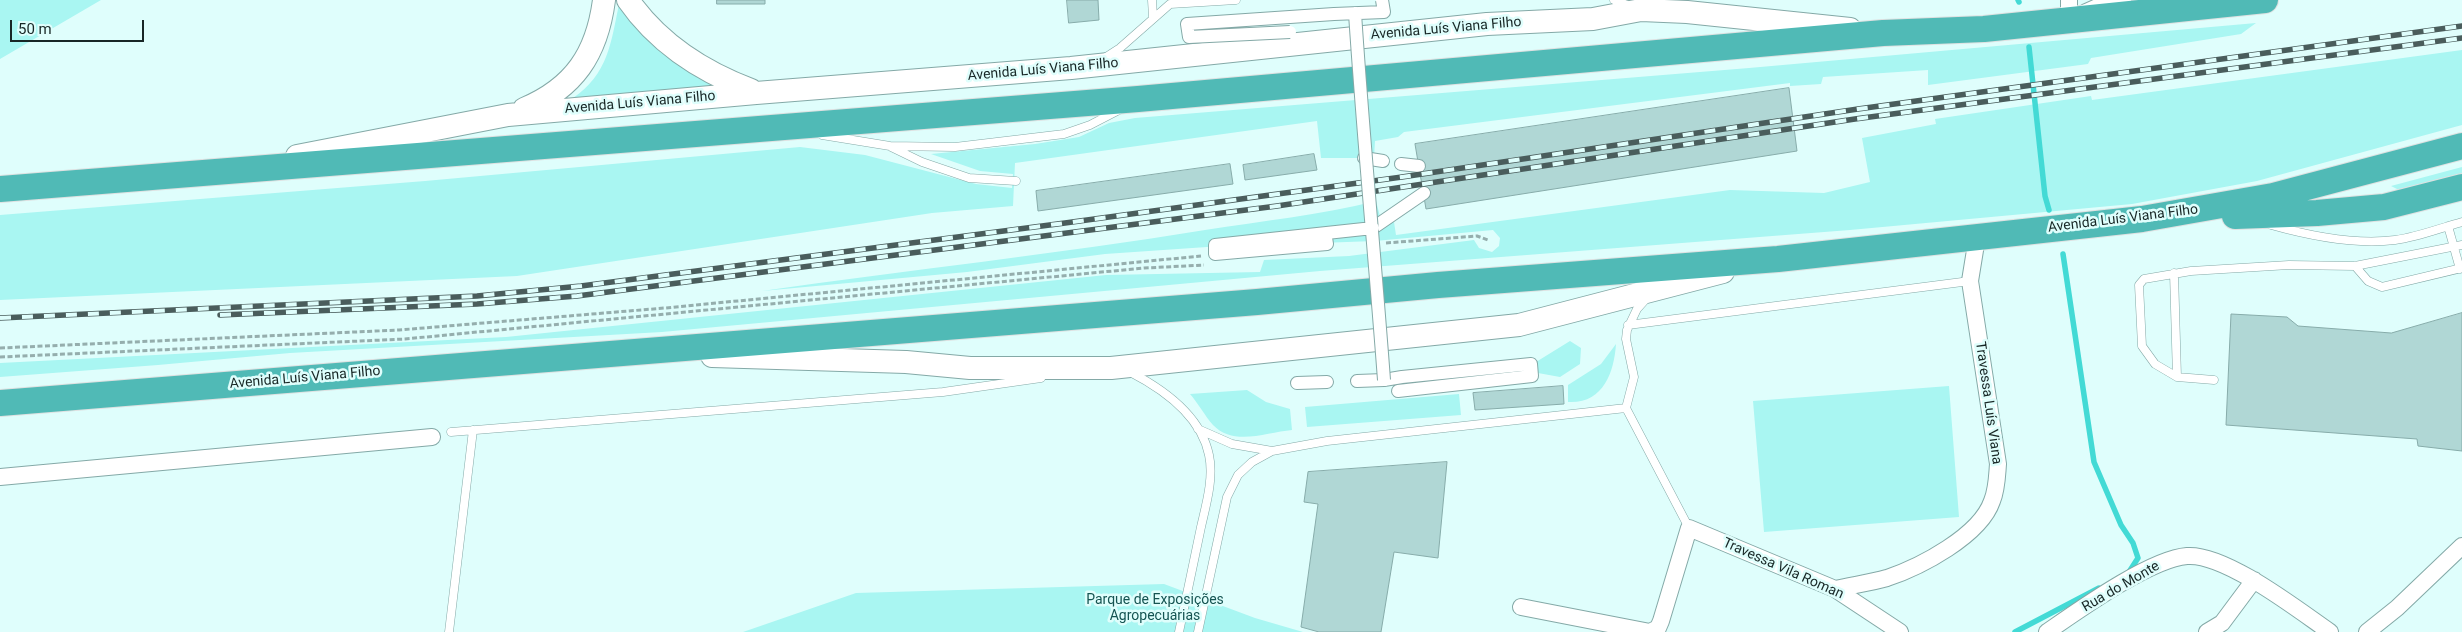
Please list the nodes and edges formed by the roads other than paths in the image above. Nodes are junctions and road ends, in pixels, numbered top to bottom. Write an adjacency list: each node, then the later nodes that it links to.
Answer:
1 (604, 0): 20 (main road)
2 (628, 0): 18 (main road)
3 (1152, 0): 14 (lane)
4 (1236, 0): 10 (lane)
5 (1382, 0): 13 (street, bridge)
6 (1614, 0): 11 (lane)
7 (1667, 0): 11 (street)
8 (2120, 0): 12 (main road, Avenida Luís Viana Filho)
9 (2265, 0): 12 (highway, Avenida Luís Viana Filho)
10 (1170, 2): 14 (lane)
11 (1642, 10): 16 (main road, Avenida Luís Viana Filho); 17 (main road, Avenida Luís Viana Filho)
12 (2074, 12): 16 (highway, Avenida Luís Viana Filho)
13 (1355, 13): 15 (street, bridge); 25 (street, bridge)
14 (1153, 17): 17 (lane)
15 (1198, 30)
16 (1883, 34): 19 (highway, Avenida Luís Viana Filho)
17 (1071, 68): 18 (main road, Avenida Luís Viana Filho)
18 (756, 93): 20 (main road, Avenida Luís Viana Filho)
19 (1138, 99): 21 (highway, Avenida Luís Viana Filho); 22 (lane)
20 (508, 115): 30 (main road, Avenida Luís Viana Filho)
21 (782, 126): 23 (lane); 30 (highway, Avenida Luís Viana Filho)
22 (924, 145): 23 (lane); 27 (lane)
23 (890, 146): 27 (lane)
24 (2462, 146): 36 (highway, Avenida Luís Viana Filho)
25 (1364, 158): 26 (street); 39 (street, bridge)
26 (1383, 161)
27 (922, 162): 31 (lane)
28 (1401, 164): 29 (street)
29 (1419, 166)
30 (206, 173): 33 (highway, Avenida Luís Viana Filho)
31 (1016, 181)
32 (2462, 187): 35 (highway)
33 (0, 188)
34 (1424, 193): 39 (street)
35 (2235, 216): 36 (highway); 38 (lane)
36 (2142, 219): 40 (highway, Avenida Luís Viana Filho)
37 (2462, 222): 38 (lane)
38 (2448, 226): 42 (lane)
39 (1373, 228): 41 (street, bridge); 53 (street, bridge)
40 (1978, 238): 43 (highway, Avenida Luís Viana Filho); 47 (street, Travessa Luís Viana)
41 (1254, 245)
42 (2458, 246): 44 (lane); 45 (lane)
43 (1778, 259): 48 (main road, Avenida Luís Viana Filho); 50 (highway, Avenida Luís Viana Filho)
44 (2356, 266): 45 (lane); 46 (lane)
45 (2461, 268)
46 (2174, 273): 52 (lane); 52 (lane)
47 (1970, 280): 49 (lane); 70 (street, Travessa Luís Viana)
48 (1662, 286): 49 (lane); 51 (main road, Avenida Luís Viana Filho)
49 (1628, 326): 60 (lane)
50 (611, 353): 51 (main road, Avenida Luís Viana Filho); 59 (highway, Avenida Luís Viana Filho)
51 (1116, 368): 61 (lane); 62 (lane)
52 (2177, 377): 54 (lane)
53 (1384, 380): 55 (street); 58 (street)
54 (2214, 380)
55 (1356, 381)
56 (1327, 382): 57 (street)
57 (1298, 383)
58 (1398, 391)
59 (0, 404)
60 (1626, 408): 65 (lane); 67 (lane)
61 (1198, 429): 65 (lane); 73 (lane)
62 (473, 430): 63 (lane); 72 (lane)
63 (451, 432)
64 (432, 437): 66 (street)
65 (1272, 451): 74 (lane)
66 (0, 477)
67 (1689, 528): 70 (street, Travessa Vila Roman); 75 (street)
68 (2462, 546): 80 (street)
69 (2254, 580): 77 (street, Rua do Monte); 78 (street); 79 (street, Rua do Monte)
70 (1835, 589): 76 (street, Travessa Vila Roman)
71 (1521, 607): 75 (street)
72 (449, 632)
73 (1178, 632)
74 (1198, 632)
75 (1650, 632)
76 (1900, 632)
77 (2047, 632)
78 (2207, 632)
79 (2330, 632)
80 (2367, 632)

